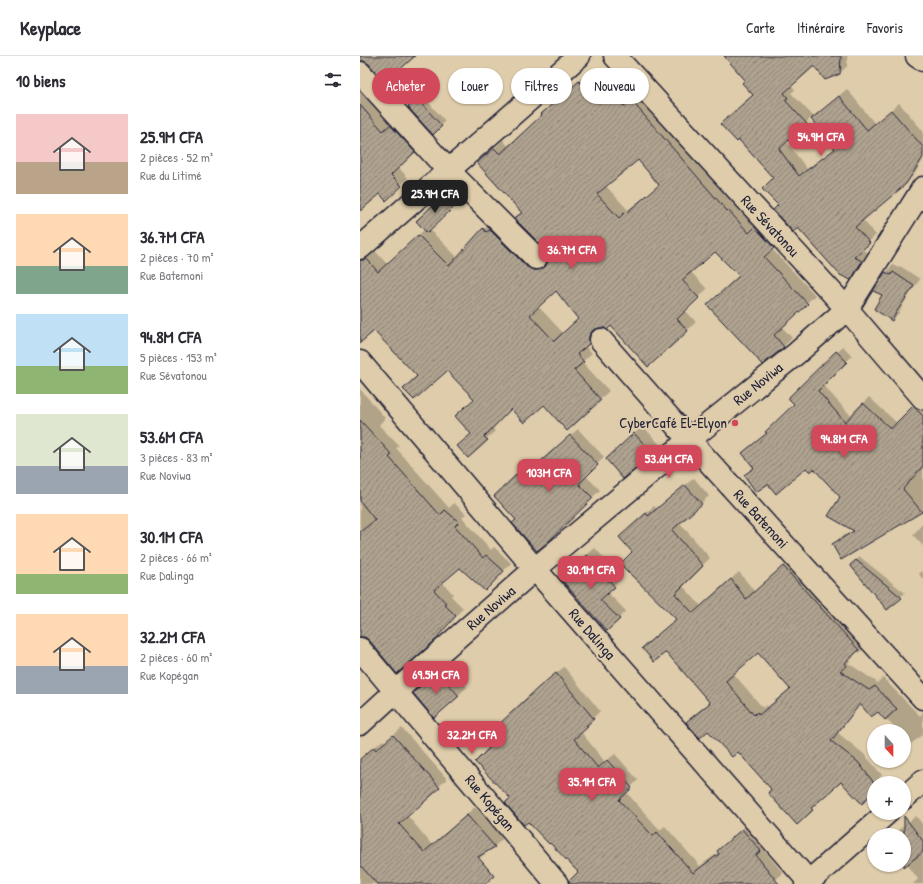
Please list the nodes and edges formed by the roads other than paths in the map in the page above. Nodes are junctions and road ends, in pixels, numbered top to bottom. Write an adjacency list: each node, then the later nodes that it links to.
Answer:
1 (579, 56): 6 (street)
2 (615, 56): 10 (street, Rue Sévatonou)
3 (917, 56): 4 (street)
4 (923, 60)
5 (360, 73): 6 (street)
6 (448, 170): 8 (street); 9 (street)
7 (923, 188): 10 (street, Rue Noviwa)
8 (360, 248)
9 (536, 258)
10 (847, 310): 13 (street, Rue Sévatonou); 14 (street, Rue Noviwa)
11 (601, 340): 14 (street, Rue Batemoni)
12 (360, 362): 15 (street, Rue Dalinga)
13 (923, 398)
14 (689, 440): 15 (street, Rue Noviwa); 18 (street, Rue Batemoni)
15 (535, 569): 17 (street, Rue Noviwa); 23 (street, Rue Dalinga)
16 (360, 649): 17 (street, Rue Kopégan)
17 (396, 691): 19 (street, Rue Noviwa); 24 (street, Rue Kopégan)
18 (923, 698)
19 (360, 724)
20 (923, 782): 21 (street)
21 (911, 792)
22 (879, 820): 23 (street)
23 (809, 883)
24 (557, 884)

